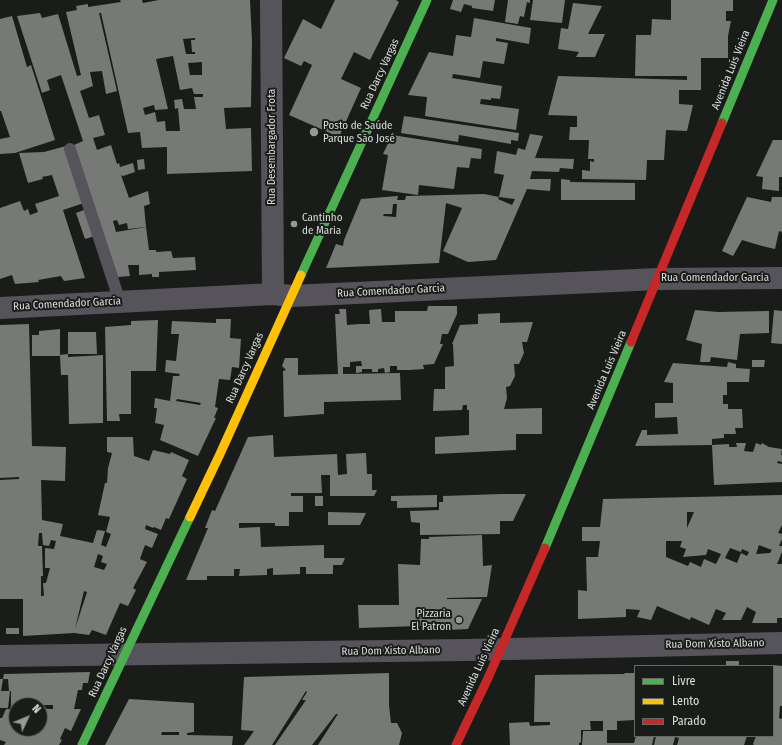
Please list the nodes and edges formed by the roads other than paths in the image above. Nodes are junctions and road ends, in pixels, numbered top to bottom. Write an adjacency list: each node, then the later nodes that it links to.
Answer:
1 (271, 0): 7 (street, Rua Desembargador Frota)
2 (427, 0): 7 (street, Rua Darcy Vargas)
3 (773, 0): 6 (street, Avenida Luís Vieira)
4 (70, 149): 8 (lane)
5 (782, 278): 6 (street, Rua Comendador Garcia)
6 (658, 279): 7 (street, Rua Comendador Garcia); 11 (street, Avenida Luís Vieira)
7 (282, 295): 8 (street, Rua Comendador Garcia); 12 (street, Rua Darcy Vargas)
8 (120, 302): 9 (street, Rua Comendador Garcia)
9 (0, 308)
10 (782, 643): 11 (street, Rua Dom Xisto Albano)
11 (501, 649): 12 (street, Rua Dom Xisto Albano); 15 (street, Avenida Luís Vieira)
12 (124, 655): 13 (street, Rua Dom Xisto Albano); 14 (street, Rua Darcy Vargas)
13 (0, 656)
14 (82, 745)
15 (456, 745)

